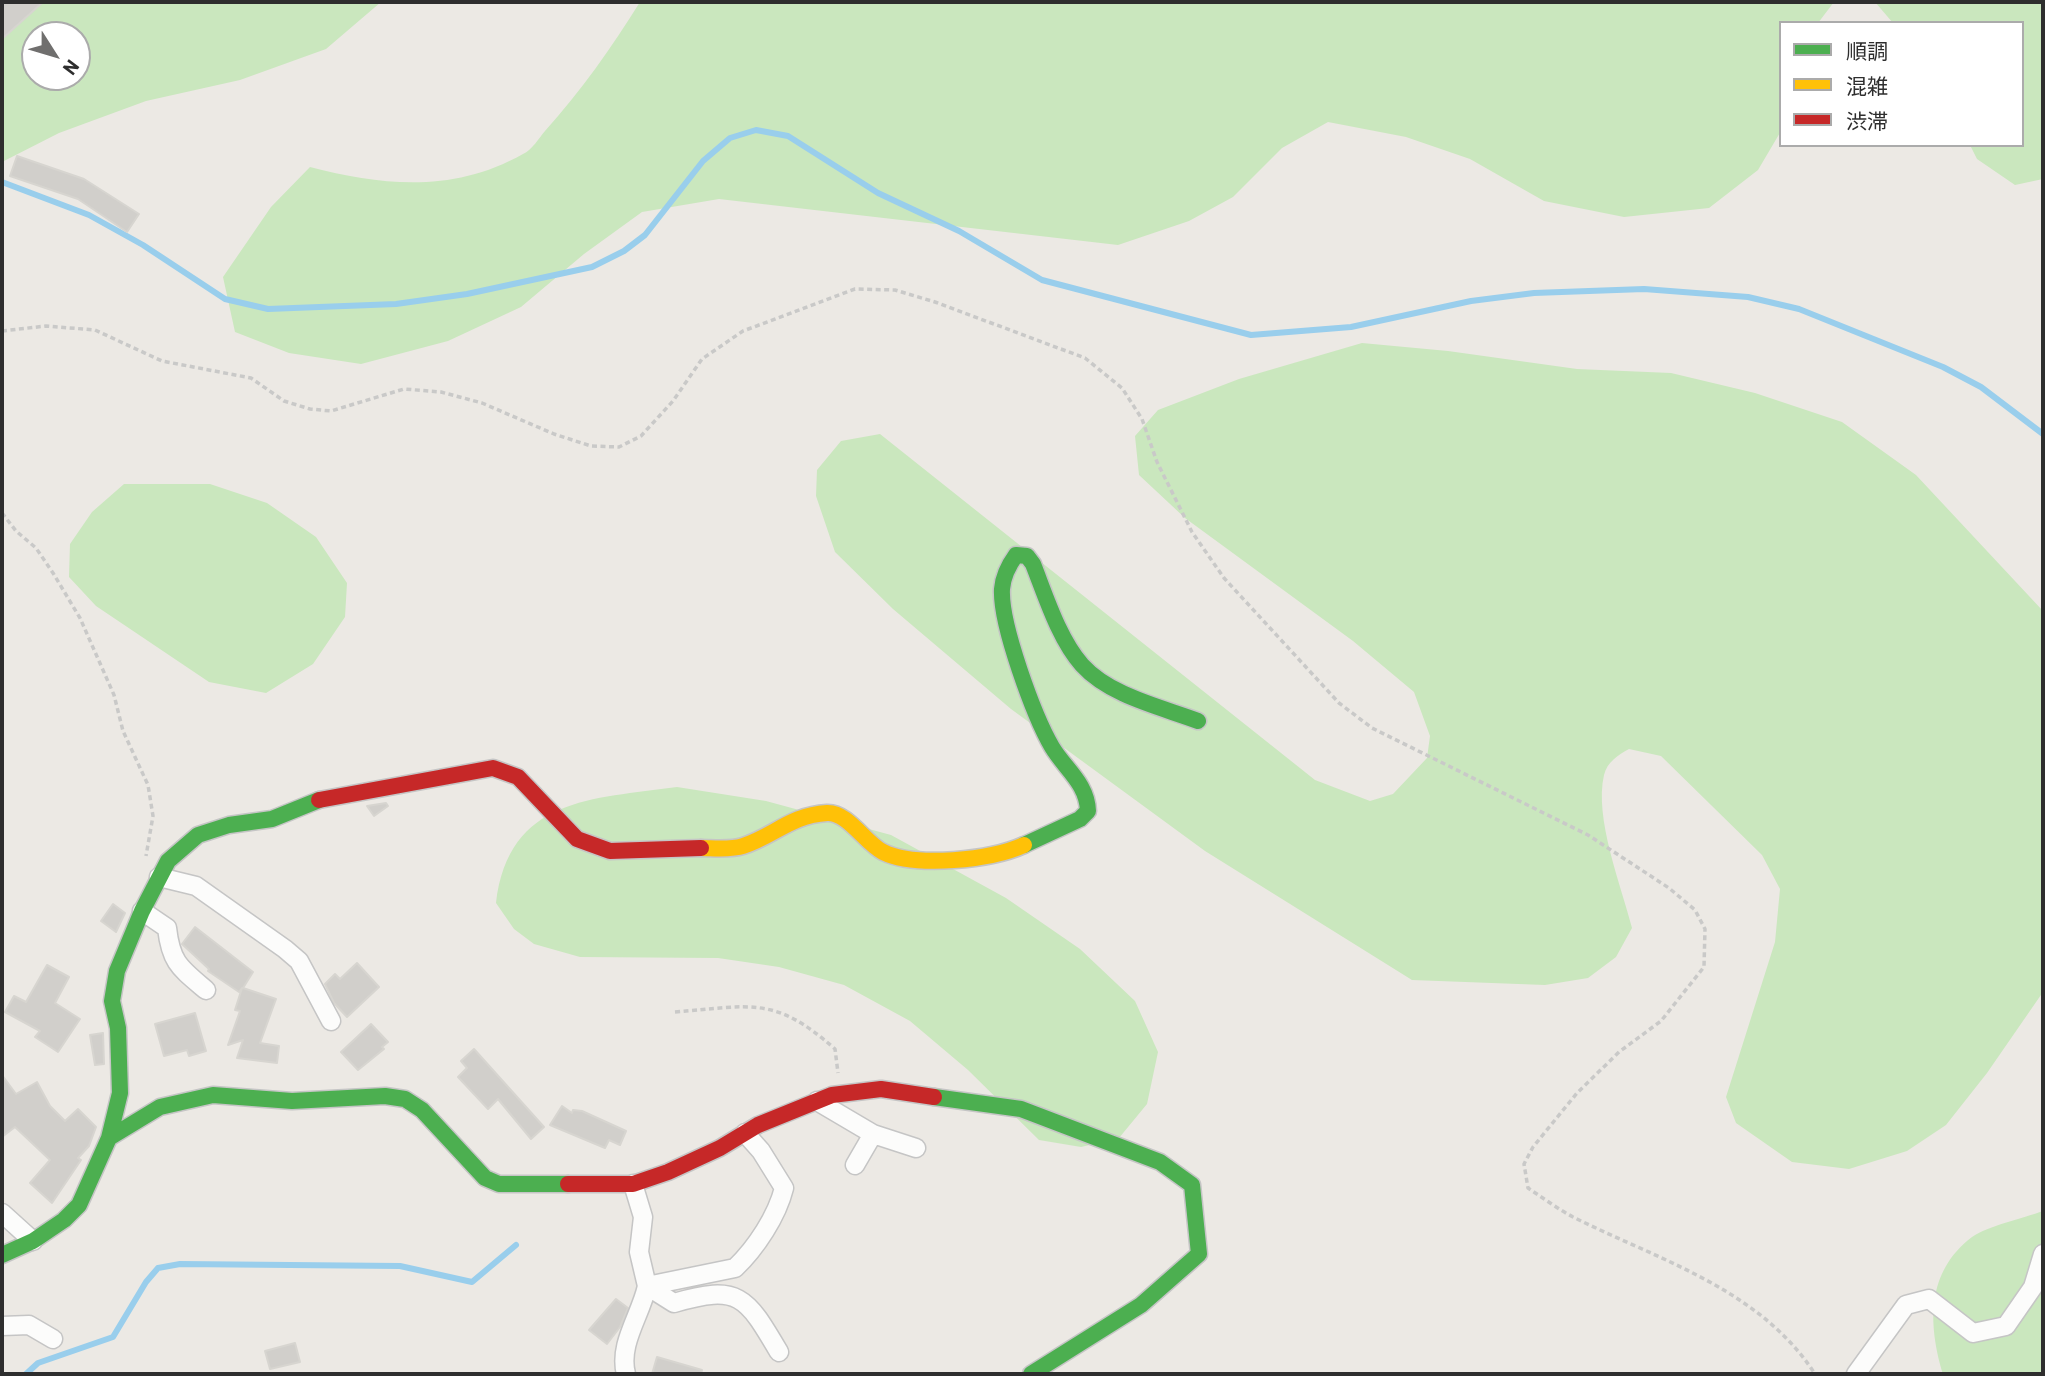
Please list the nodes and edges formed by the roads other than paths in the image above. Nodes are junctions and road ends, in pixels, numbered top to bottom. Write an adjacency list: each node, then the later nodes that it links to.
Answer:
1 (1198, 722): 2 (street)
2 (159, 877): 3 (street); 5 (street)
3 (142, 911): 4 (street); 9 (street)
4 (206, 990)
5 (331, 1021)
6 (817, 1101): 7 (street); 8 (street); 22 (street)
7 (745, 1133): 12 (street); 17 (street)
8 (873, 1134): 10 (street); 11 (street)
9 (109, 1139): 12 (street); 14 (street)
10 (916, 1148)
11 (855, 1165)
12 (633, 1184): 17 (street)
13 (2, 1213): 14 (street)
14 (33, 1241): 16 (street)
15 (2043, 1254): 23 (street)
16 (2, 1255)
17 (647, 1286): 20 (street); 21 (street)
18 (2, 1326): 19 (street)
19 (53, 1339)
20 (779, 1352)
21 (626, 1374)
22 (1031, 1374)
23 (1856, 1374)

